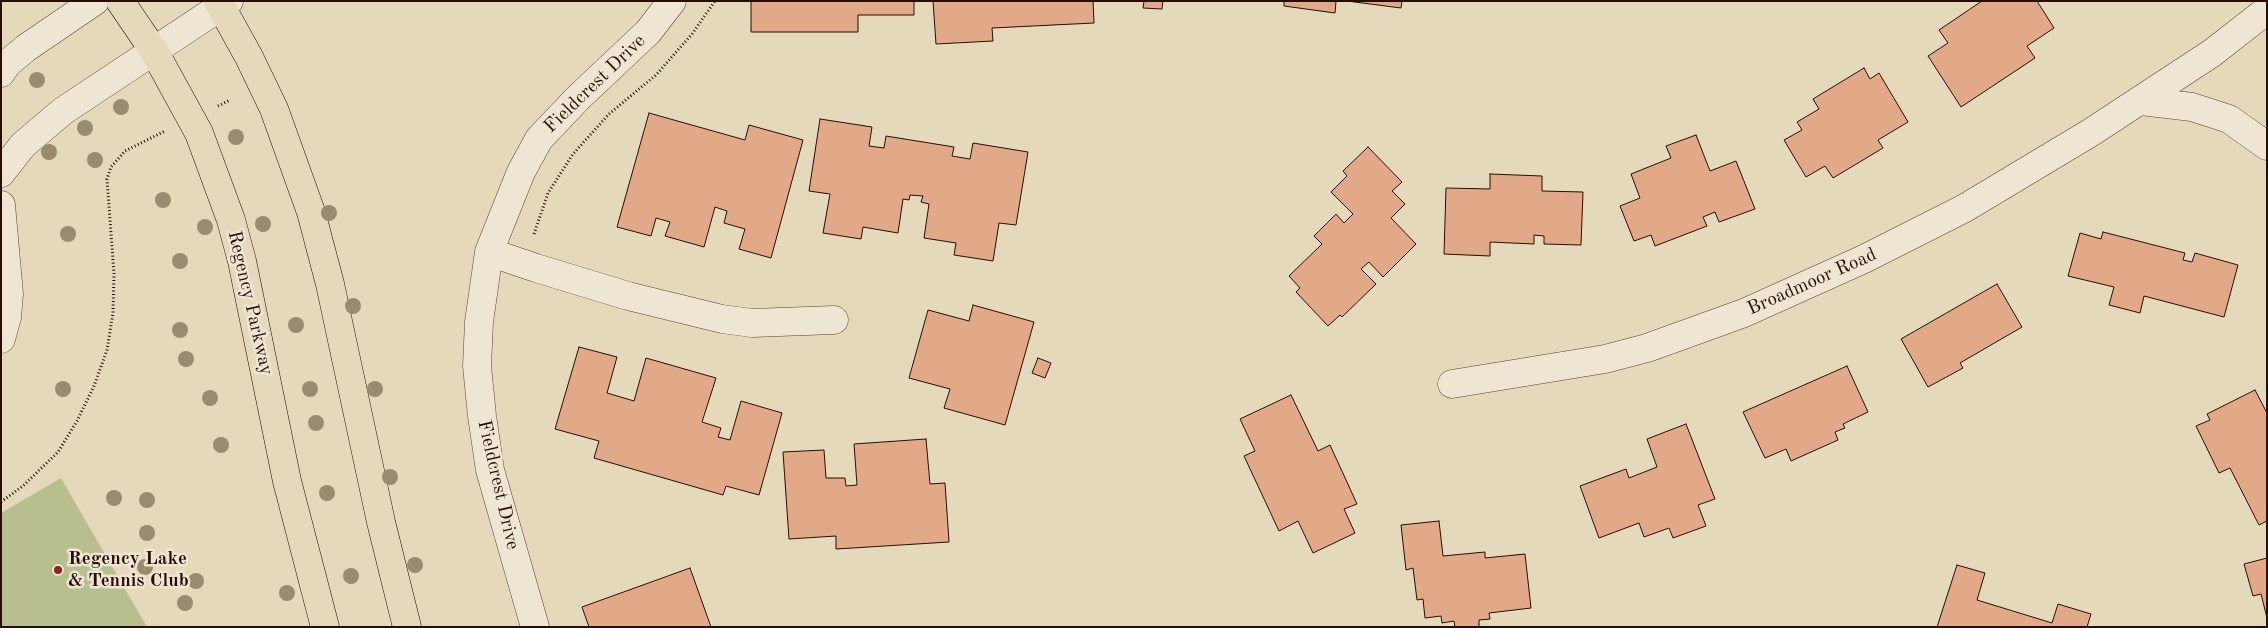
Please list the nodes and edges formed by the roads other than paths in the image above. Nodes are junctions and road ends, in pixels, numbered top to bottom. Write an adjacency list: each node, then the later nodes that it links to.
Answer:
1 (95, 1): 7 (street)
2 (120, 1): 6 (main road, Regency Parkway)
3 (672, 1): 12 (street, Fieldcrest Drive)
4 (223, 3): 6 (street); 17 (main road)
5 (2267, 10): 8 (street, Broadmoor Road)
6 (154, 51): 10 (street); 16 (main road, Regency Parkway)
7 (1, 73)
8 (2141, 101): 9 (street); 15 (street, Broadmoor Road)
9 (2267, 146)
10 (1, 173)
11 (1, 205): 14 (street)
12 (489, 252): 13 (street); 18 (street, Fieldcrest Drive)
13 (834, 320)
14 (1, 339)
15 (1452, 384)
16 (325, 627)
17 (407, 627)
18 (535, 627)

